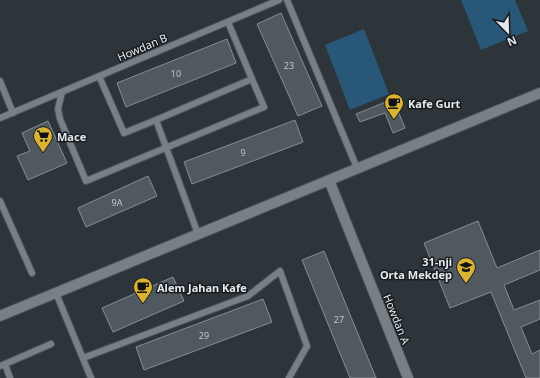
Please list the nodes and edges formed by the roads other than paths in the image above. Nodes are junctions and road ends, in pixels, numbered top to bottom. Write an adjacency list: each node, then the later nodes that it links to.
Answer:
1 (279, 0): 3 (lane, Howdan B)
2 (286, 0): 13 (lane)
3 (228, 22): 4 (lane, Howdan B); 5 (lane)
4 (99, 76): 7 (lane, Howdan B); 11 (lane)
5 (252, 79): 11 (lane); 12 (lane)
6 (0, 81): 9 (lane)
7 (62, 92): 9 (lane, Howdan B); 12 (lane)
8 (540, 93): 13 (street)
9 (13, 113): 10 (lane, Howdan B)
10 (0, 118)
11 (156, 120): 12 (lane)
12 (167, 148): 16 (lane)
13 (357, 168): 14 (street)
14 (329, 180): 16 (street); 26 (street, Howdan A)
15 (0, 201): 17 (lane)
16 (198, 234): 18 (street)
17 (32, 273)
18 (56, 293): 19 (street); 21 (lane)
19 (0, 316)
20 (52, 344): 22 (lane)
21 (83, 358): 24 (lane); 25 (lane)
22 (2, 365): 23 (lane)
23 (10, 378)
24 (92, 378)
25 (289, 378)
26 (408, 378)

